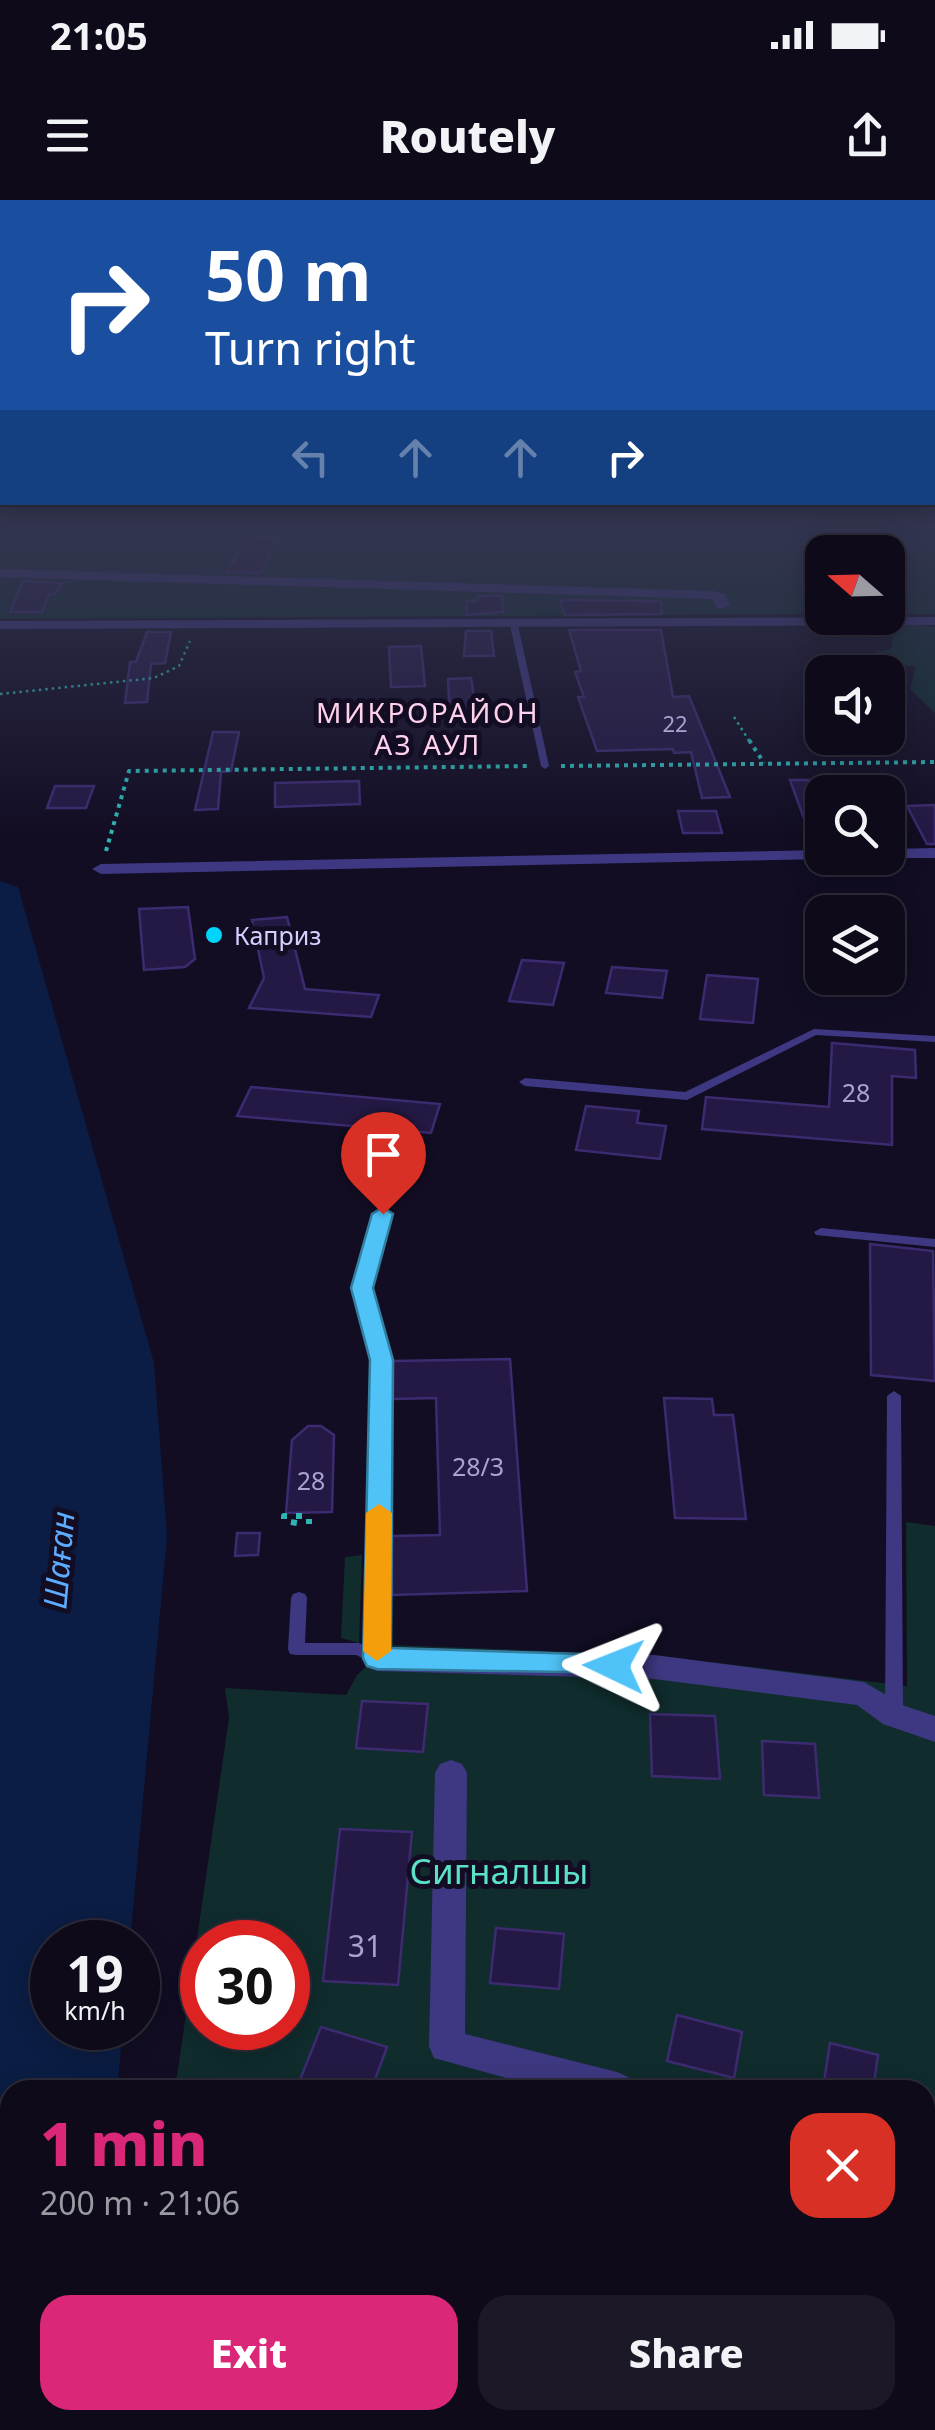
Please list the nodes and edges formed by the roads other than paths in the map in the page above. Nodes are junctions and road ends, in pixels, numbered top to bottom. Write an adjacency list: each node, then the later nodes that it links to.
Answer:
1 (514, 627): 2 (lane)
2 (545, 766)
3 (935, 853): 4 (street)
4 (905, 854)
5 (805, 855): 6 (street)
6 (101, 869)
7 (935, 1039): 8 (lane)
8 (525, 1082)
9 (383, 1214): 14 (lane)
10 (821, 1232): 11 (lane)
11 (935, 1243)
12 (894, 1396): 15 (lane)
13 (298, 1598): 14 (lane)
14 (377, 1658): 15 (street)
15 (894, 1715): 16 (street)
16 (935, 1729)
17 (452, 1773): 18 (street)
18 (579, 2080)

